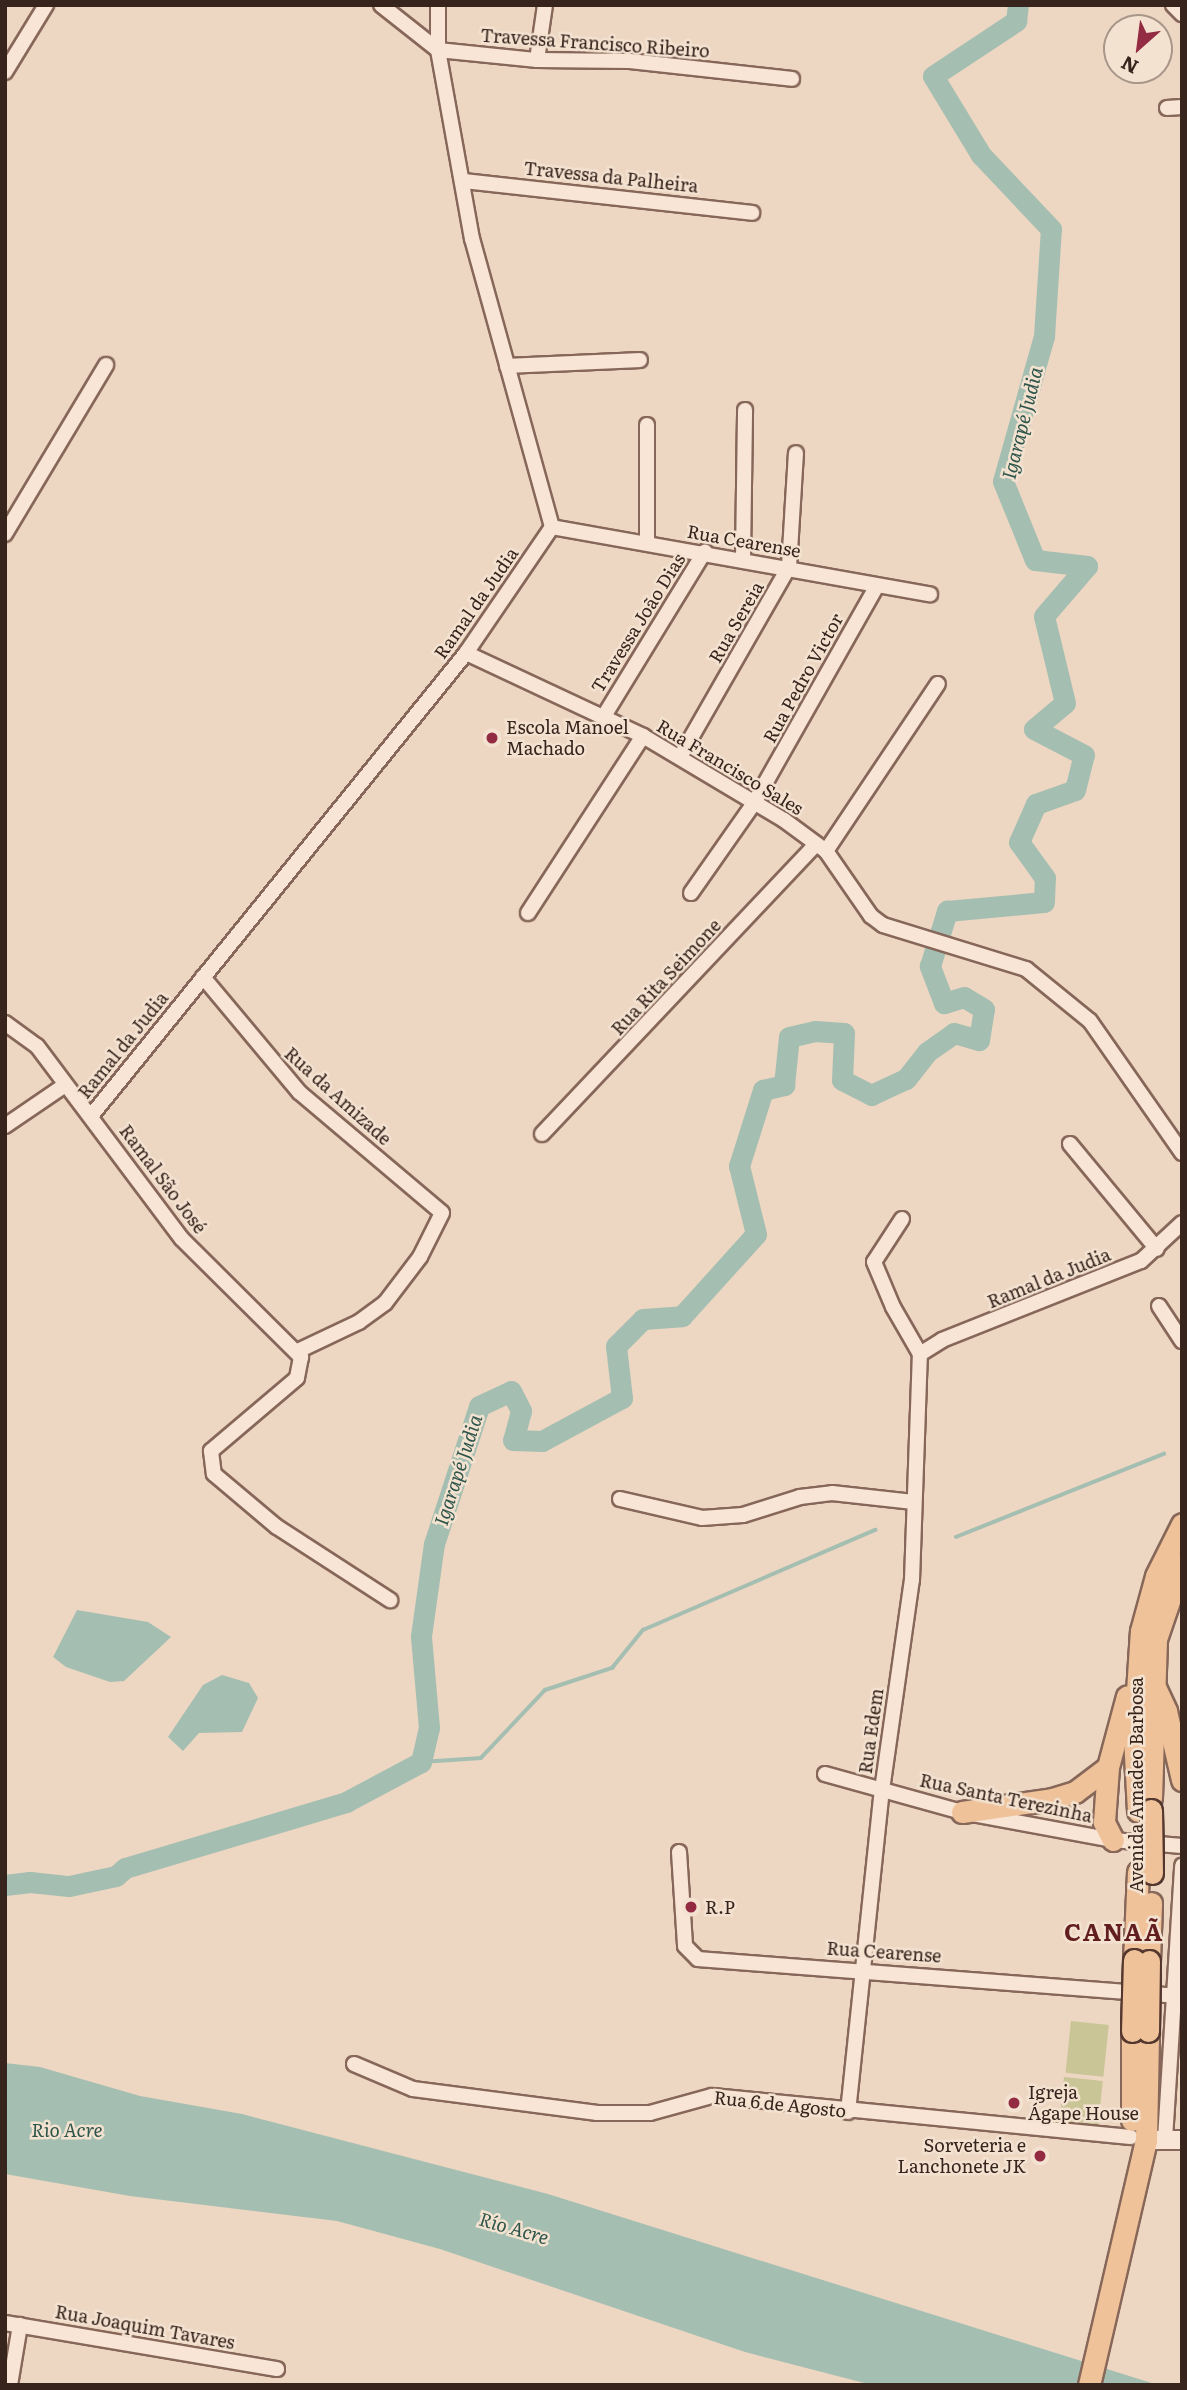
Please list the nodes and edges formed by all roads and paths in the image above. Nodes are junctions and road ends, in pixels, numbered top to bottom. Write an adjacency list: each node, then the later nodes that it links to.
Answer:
1 (46, 5): 9 (street)
2 (381, 5): 7 (street)
3 (438, 5): 7 (street)
4 (545, 5): 8 (street)
5 (1173, 5): 6 (street)
6 (1182, 14)
7 (438, 50): 8 (street, Travessa Francisco Ribeiro); 11 (street)
8 (537, 60): 10 (street, Travessa Francisco Ribeiro)
9 (5, 72)
10 (792, 79)
11 (464, 181): 12 (street, Travessa da Palheira); 15 (street)
12 (752, 213)
13 (640, 360): 15 (street)
14 (106, 365): 20 (street)
15 (508, 366): 19 (street)
16 (745, 410): 23 (street)
17 (647, 425): 21 (street)
18 (796, 453): 24 (street, Rua Sereia)
19 (552, 527): 21 (street, Rua Cearense); 27 (street, Ramal da Judia)
20 (5, 534)
21 (647, 542): 22 (street, Rua Cearense)
22 (705, 551): 23 (street, Rua Cearense); 29 (street, Travessa João Dias)
23 (743, 558): 24 (street, Rua Cearense)
24 (789, 567): 25 (street, Rua Cearense); 31 (street, Rua Sereia)
25 (877, 586): 26 (street, Rua Cearense); 32 (street, Rua Pedro Victor)
26 (930, 594)
27 (466, 653): 29 (street, Rua Francisco Sales); 36 (street, Ramal da Judia)
28 (938, 684): 33 (street)
29 (604, 716): 30 (street, Rua Francisco Sales)
30 (643, 736): 31 (street, Rua Francisco Sales); 35 (street)
31 (680, 757): 32 (street, Rua Francisco Sales)
32 (754, 803): 33 (street, Rua Francisco Sales); 34 (street, Rua Pedro Victor)
33 (821, 847): 41 (street, Rua Rita Seimone); 43 (street, Rua Francisco Sales)
34 (691, 893)
35 (528, 912)
36 (203, 977): 39 (street, Ramal da Judia); 49 (street, Rua da Amizade)
37 (5, 1023): 38 (street, Ramal São José)
38 (65, 1085): 39 (street, Ramal São José); 40 (street)
39 (91, 1116): 49 (street, Ramal São José)
40 (5, 1126)
41 (542, 1134)
42 (1070, 1144): 46 (street)
43 (1182, 1153)
44 (902, 1219): 50 (street)
45 (1182, 1223): 46 (street, Ramal da Judia)
46 (1157, 1250): 50 (street, Ramal da Judia)
47 (1159, 1306): 48 (street)
48 (1182, 1341)
49 (298, 1352): 55 (street)
50 (920, 1354): 52 (street, Rua Edem)
51 (620, 1499): 52 (street)
52 (914, 1503): 60 (street, Rua Edem)
53 (1182, 1524): 56 (main road, Avenida Amadeo Barbosa)
54 (1182, 1563): 56 (main road, Avenida Amadeo Barbosa)
55 (390, 1600)
56 (1144, 1674): 57 (main road); 59 (main road); 70 (main road, Avenida Amadeo Barbosa, bridge)
57 (1108, 1767): 61 (main road); 62 (main road)
58 (825, 1774): 60 (street, Rua Santa Terezinha)
59 (1182, 1780)
60 (881, 1790): 61 (street, Rua Santa Terezinha); 66 (street, Rua Edem)
61 (962, 1812): 62 (street, Rua Santa Terezinha)
62 (1113, 1840): 63 (street, Rua Santa Terezinha)
63 (1182, 1846)
64 (678, 1852): 66 (street, Rua Cearense)
65 (1182, 1866): 67 (street)
66 (864, 1969): 67 (street, Rua Cearense); 69 (street, Rua Edem)
67 (1176, 1996): 70 (street)
68 (354, 2064): 69 (street, Rua 6 de Agosto)
69 (848, 2112): 70 (street, Rua 6 de Agosto)
70 (1156, 2139): 74 (main road, Avenida Amadeo Barbosa); 75 (main road, Avenida Amadeo Barbosa)
71 (13, 2324): 72 (street, Rua Joaquim Tavares); 73 (street)
72 (277, 2369)
73 (10, 2385)
74 (1076, 2385)
75 (1089, 2385)

